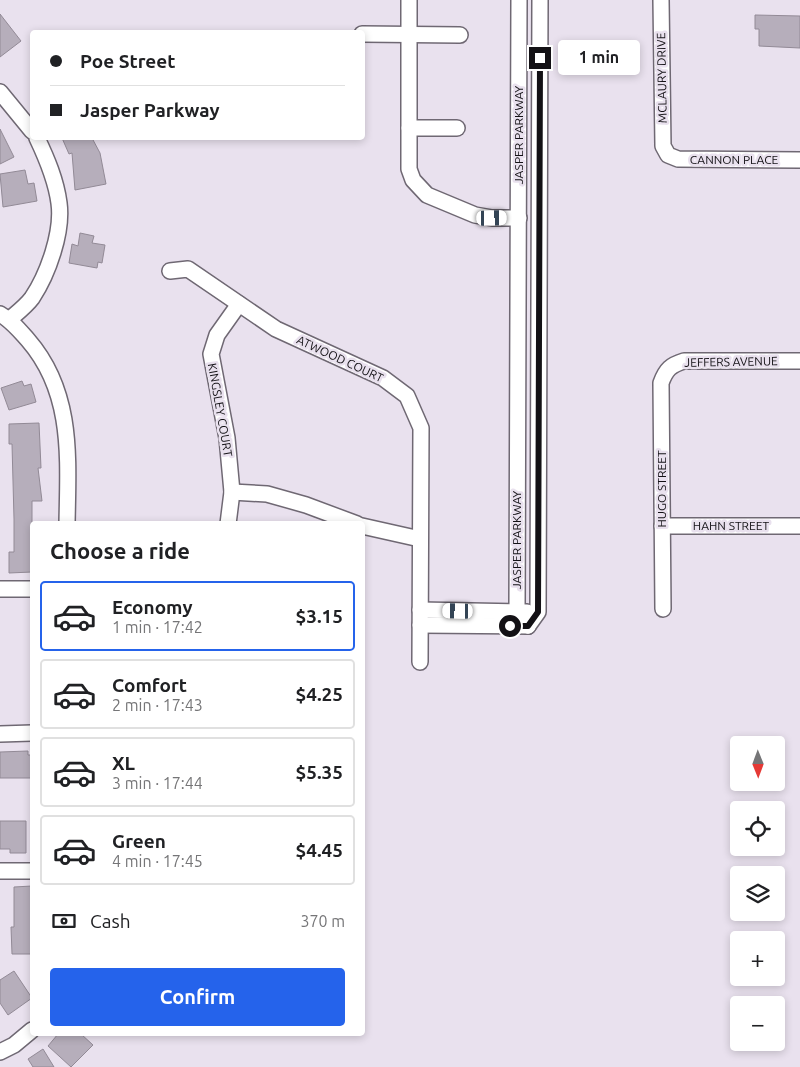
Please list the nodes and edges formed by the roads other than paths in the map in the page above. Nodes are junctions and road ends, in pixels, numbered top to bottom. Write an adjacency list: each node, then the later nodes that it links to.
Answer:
1 (409, 0): 6 (street)
2 (519, 0): 15 (street, JASPER PARKWAY)
3 (540, 0): 33 (street, JASPER PARKWAY)
4 (661, 0): 13 (street, MCLAURY DRIVE)
5 (365, 34): 6 (street)
6 (409, 34): 7 (street); 9 (street)
7 (460, 35)
8 (2, 98): 11 (street)
9 (409, 128): 10 (street); 15 (street)
10 (457, 128)
11 (30, 129)
12 (38, 140): 18 (street)
13 (668, 155): 14 (street, CANNON PLACE)
14 (800, 160)
15 (519, 218): 32 (street, JASPER PARKWAY)
16 (170, 271): 17 (street, ATWOOD COURT)
17 (239, 304): 21 (street, KINGSLEY COURT); 28 (street, ATWOOD COURT)
18 (5, 317): 22 (street)
19 (800, 360): 20 (street, JEFFERS AVENUE)
20 (665, 371): 25 (street, HUGO STREET)
21 (232, 492): 23 (street, KINGSLEY COURT); 24 (street)
22 (68, 521)
23 (228, 521)
24 (349, 521)
25 (662, 526): 26 (street, HAHN STREET); 31 (street, HUGO STREET)
26 (800, 526)
27 (365, 527): 28 (street)
28 (420, 539): 34 (street, ATWOOD COURT)
29 (0, 589): 30 (street)
30 (30, 589)
31 (662, 609)
32 (517, 612): 33 (street); 34 (street); 35 (street)
33 (538, 612): 35 (street)
34 (420, 618): 35 (street); 36 (street, ATWOOD COURT)
35 (528, 626)
36 (420, 662)
37 (30, 733): 38 (street)
38 (0, 734)
39 (0, 871): 40 (street)
40 (30, 871)
41 (30, 1031): 42 (street)
42 (0, 1052)

